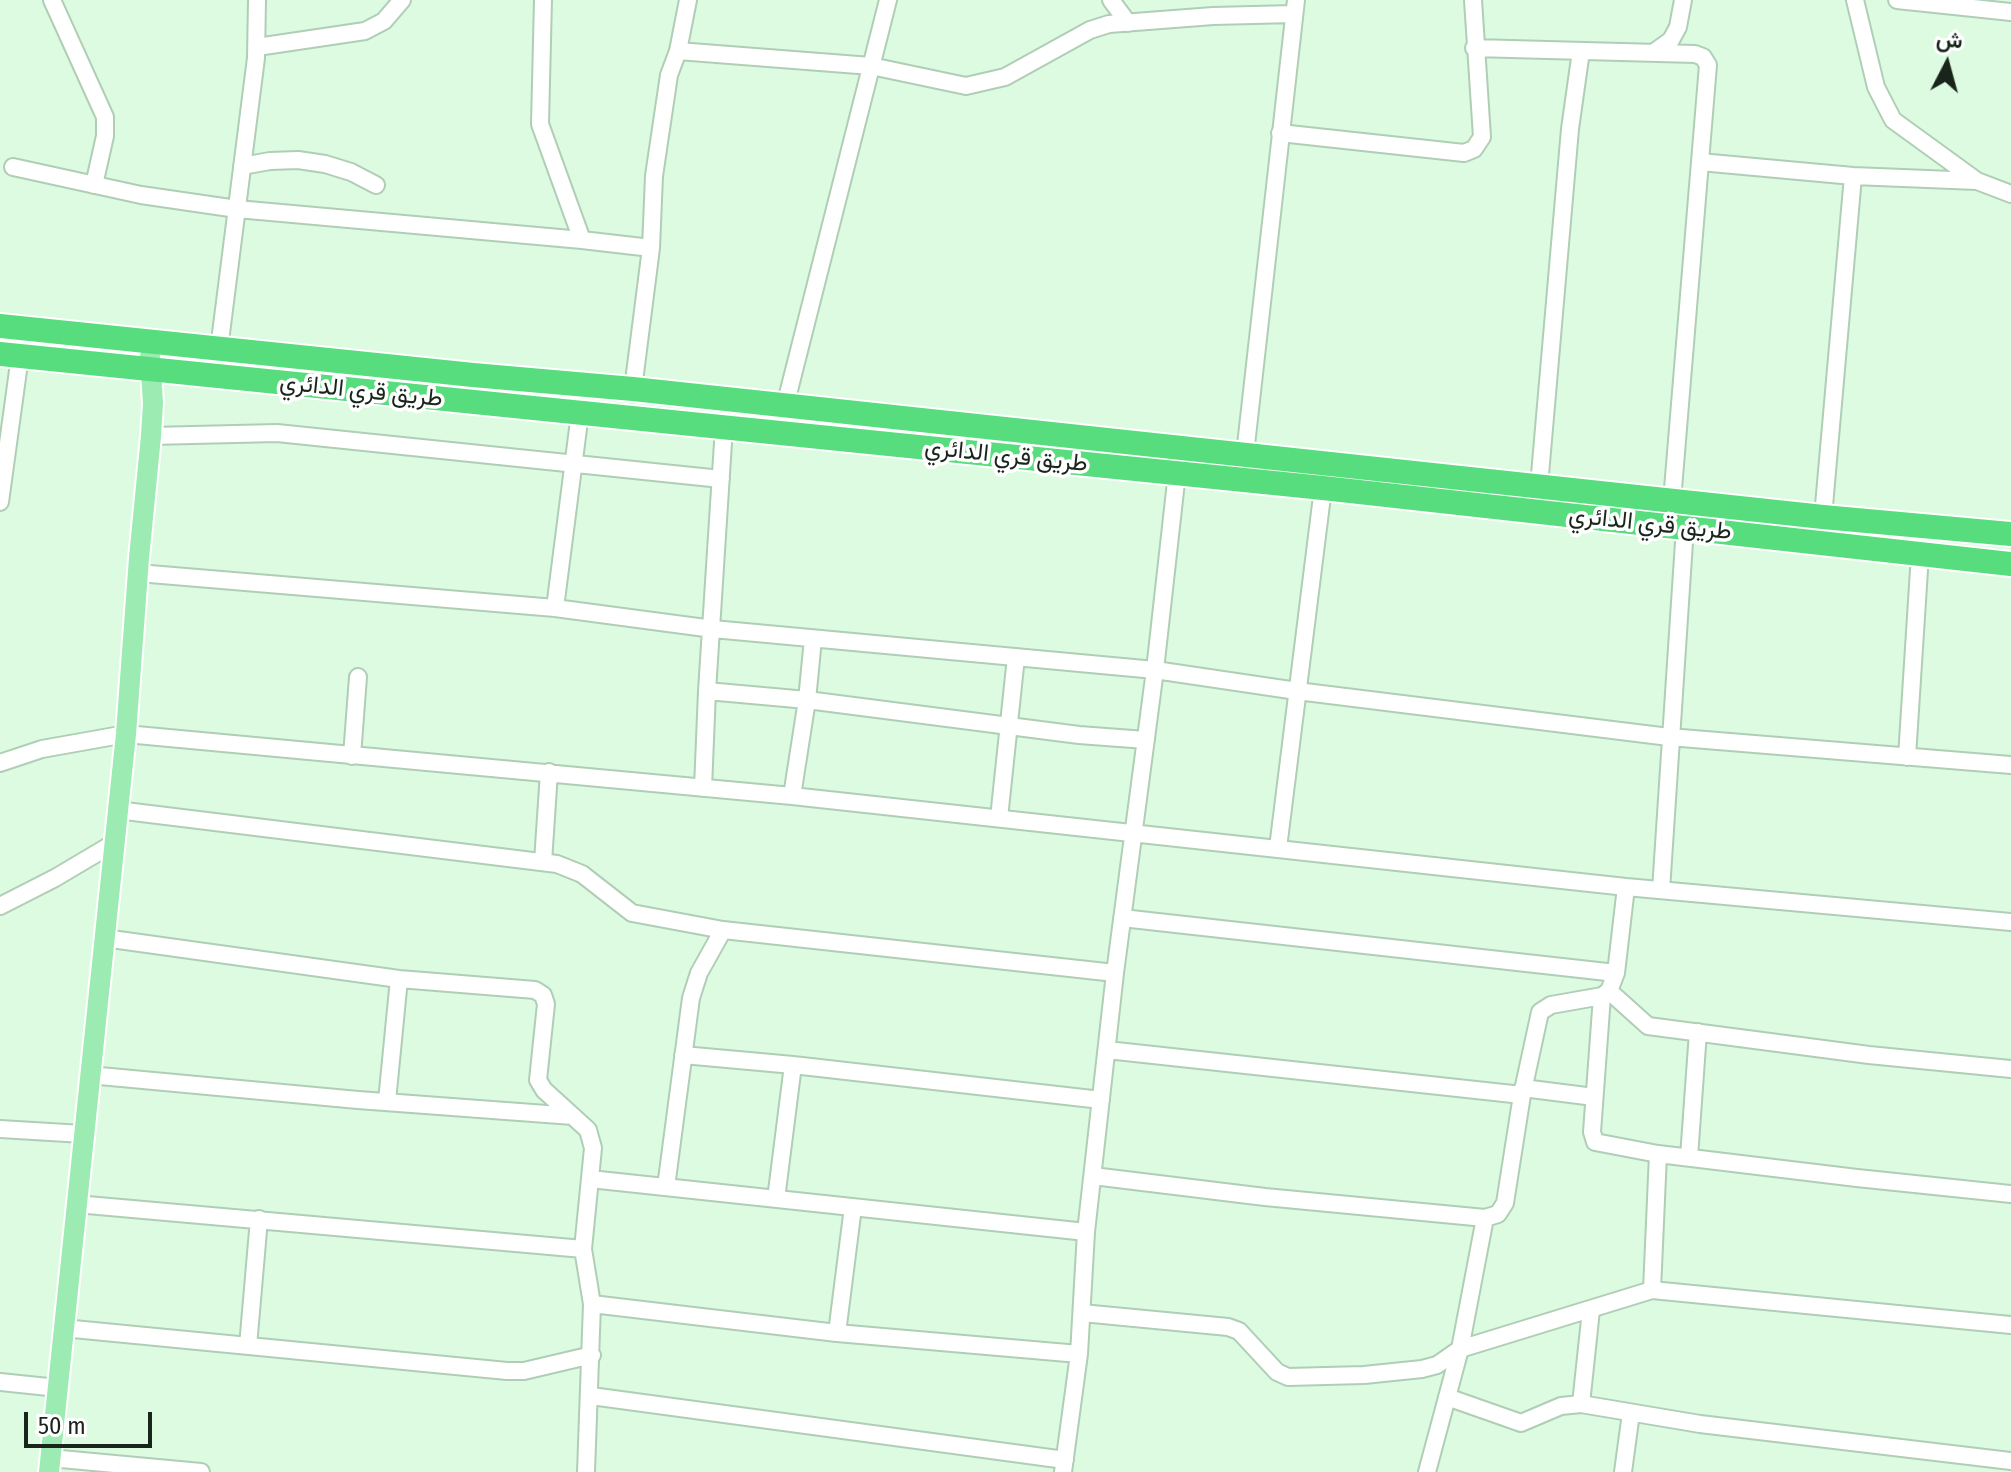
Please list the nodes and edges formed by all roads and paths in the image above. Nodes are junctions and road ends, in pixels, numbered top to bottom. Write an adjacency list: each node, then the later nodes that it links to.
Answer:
1 (52, 0): 27 (street)
2 (257, 0): 15 (street)
3 (402, 0): 15 (street)
4 (543, 0): 31 (street)
5 (688, 0): 17 (street)
6 (888, 0): 20 (street)
7 (1111, 0): 14 (street)
8 (1473, 0): 16 (street)
9 (1683, 0): 19 (street)
10 (1855, 0): 26 (street)
11 (1897, 0): 13 (street)
12 (1295, 7): 14 (street); 21 (street)
13 (2011, 12)
14 (1128, 23): 20 (street)
15 (257, 47): 23 (street)
16 (1474, 48): 18 (street); 21 (street)
17 (678, 51): 20 (street); 32 (street)
18 (1581, 51): 19 (street); 48 (street)
19 (1653, 53): 22 (street)
20 (871, 66): 39 (street)
21 (1280, 133): 44 (street)
22 (1700, 162): 25 (street); 50 (street)
23 (242, 166): 28 (street); 30 (street)
24 (13, 167): 27 (street)
25 (1853, 176): 26 (street); 52 (street)
26 (1977, 181): 29 (street)
27 (94, 185): 30 (street)
28 (376, 185)
29 (2011, 194)
30 (237, 209): 31 (street); 35 (street)
31 (582, 240): 32 (street)
32 (651, 248): 38 (street)
33 (0, 326): 34 (highway, طريق قري الدائري)
34 (148, 342): 35 (highway, طريق قري الدائري); 37 (main road)
35 (219, 349): 38 (highway, طريق قري الدائري)
36 (10, 355): 37 (highway, طريق قري الدائري); 51 (street)
37 (151, 371): 40 (highway, طريق قري الدائري); 42 (main road)
38 (633, 389): 39 (highway, طريق قري الدائري)
39 (785, 406): 43 (highway, طريق قري الدائري)
40 (580, 413): 41 (highway, طريق قري الدائري); 45 (street)
41 (724, 427): 46 (highway, طريق قري الدائري); 47 (street)
42 (151, 436): 45 (street); 57 (main road)
43 (1180, 448): 44 (highway, طريق قري الدائري); 46 (street)
44 (1245, 454): 48 (highway, طريق قري الدائري)
45 (574, 465): 47 (street); 58 (street)
46 (1177, 473): 49 (highway, طريق قري الدائري); 62 (street)
47 (721, 479): 59 (street)
48 (1539, 486): 50 (highway, طريق قري الدائري)
49 (1323, 488): 53 (highway, طريق قري الدائري); 65 (street)
50 (1672, 501): 52 (highway, طريق قري الدائري)
51 (0, 502)
52 (1823, 517): 54 (highway, طريق قري الدائري)
53 (1685, 527): 55 (highway, طريق قري الدائري); 69 (street)
54 (2011, 534)
55 (1920, 554): 56 (highway, طريق قري الدائري); 72 (street)
56 (2011, 564)
57 (138, 573): 58 (street); 68 (main road)
58 (555, 608): 59 (street)
59 (713, 629): 60 (street); 64 (street)
60 (813, 639): 61 (street); 66 (street)
61 (1016, 657): 62 (street); 67 (street)
62 (1155, 670): 65 (street); 70 (street)
63 (358, 677): 71 (street)
64 (707, 691): 66 (street); 76 (street)
65 (1297, 691): 69 (street); 82 (street)
66 (807, 700): 67 (street); 77 (street)
67 (1010, 725): 70 (street); 79 (street)
68 (126, 734): 71 (street); 73 (street); 78 (main road)
69 (1669, 737): 72 (street); 85 (street)
70 (1146, 740): 80 (street)
71 (352, 756): 75 (street)
72 (1907, 757): 74 (street)
73 (0, 763)
74 (2011, 765)
75 (549, 772): 76 (street); 83 (street)
76 (703, 788): 77 (street)
77 (792, 796): 79 (street)
78 (117, 810): 81 (main road); 83 (street)
79 (999, 818): 80 (street)
80 (1135, 833): 82 (street); 87 (street)
81 (114, 843): 86 (street); 90 (main road)
82 (1278, 848): 84 (street)
83 (543, 862): 89 (street)
84 (1626, 887): 85 (street); 92 (street)
85 (1661, 890): 88 (street)
86 (0, 906)
87 (1122, 918): 91 (street); 92 (street)
88 (2011, 922)
89 (723, 930): 91 (street); 97 (street)
90 (104, 938): 93 (street); 100 (main road)
91 (1115, 973): 96 (street)
92 (1616, 973): 94 (street)
93 (399, 979): 104 (street); 105 (street)
94 (1606, 994): 95 (street); 101 (street); 102 (street)
95 (1698, 1032): 99 (street); 109 (street)
96 (1107, 1050): 101 (street); 103 (street)
97 (683, 1055): 98 (street); 112 (street)
98 (793, 1065): 103 (street); 114 (street)
99 (2011, 1069)
100 (89, 1075): 104 (street); 107 (main road)
101 (1523, 1092): 102 (street); 117 (street)
102 (1594, 1097): 108 (street)
103 (1101, 1100): 110 (street)
104 (387, 1101): 105 (street)
105 (573, 1116): 111 (street)
106 (0, 1129): 107 (street)
107 (83, 1134): 115 (main road)
108 (1658, 1154): 109 (street); 121 (street)
109 (1689, 1157): 113 (street)
110 (1093, 1176): 117 (street); 119 (street)
111 (590, 1179): 112 (street); 120 (street)
112 (666, 1187): 114 (street)
113 (2011, 1194)
114 (776, 1199): 116 (street)
115 (76, 1204): 118 (street); 126 (main road)
116 (853, 1207): 119 (street); 127 (street)
117 (1485, 1218): 129 (street)
118 (259, 1219): 120 (street); 128 (street)
119 (1086, 1232): 124 (street)
120 (583, 1249): 122 (street)
121 (1652, 1290): 123 (street); 125 (street)
122 (592, 1304): 127 (street); 131 (street)
123 (1591, 1310): 129 (street); 136 (street)
124 (1082, 1313): 129 (street); 130 (street)
125 (2011, 1325)
126 (63, 1328): 128 (street); 133 (main road)
127 (837, 1333): 130 (street)
128 (248, 1346): 131 (street)
129 (1460, 1349): 135 (street)
130 (1079, 1354): 140 (street)
131 (592, 1355): 134 (street)
132 (0, 1382): 133 (street)
133 (58, 1388): 139 (main road)
134 (591, 1396): 140 (street); 142 (street)
135 (1447, 1397): 136 (street); 143 (street)
136 (1581, 1404): 137 (street)
137 (1631, 1413): 138 (street); 144 (street)
138 (2011, 1461)
139 (50, 1465): 141 (street)
140 (1064, 1466)
141 (201, 1472)
142 (586, 1472)
143 (1427, 1472)
144 (1623, 1472)

